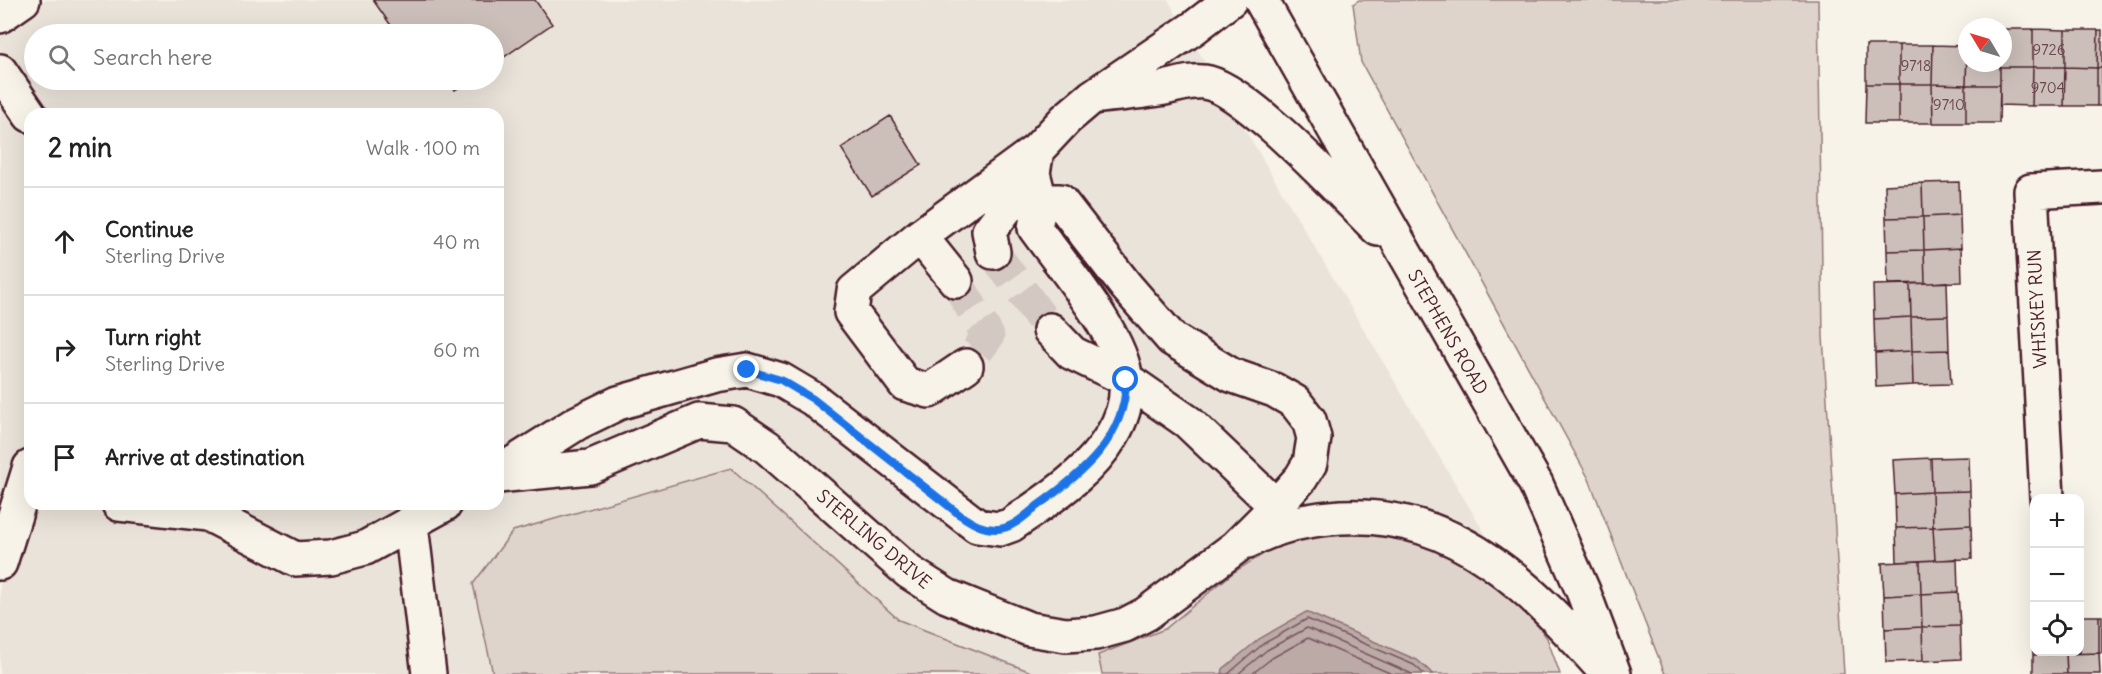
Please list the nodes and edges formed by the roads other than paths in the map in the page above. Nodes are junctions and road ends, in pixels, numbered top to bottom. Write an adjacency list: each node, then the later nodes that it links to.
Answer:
1 (23, 0): 4 (street)
2 (1230, 0): 6 (street)
3 (1261, 0): 12 (street, STEPHENS ROAD)
4 (0, 16)
5 (0, 71): 7 (street)
6 (1092, 97): 8 (street); 12 (street)
7 (25, 108)
8 (1037, 175): 10 (street); 11 (street); 16 (street, STERLING DRIVE); 21 (street, STERLING DRIVE)
9 (2102, 187): 20 (street, WHISKEY RUN)
10 (920, 236): 13 (street); 15 (street)
11 (993, 252)
12 (1404, 254): 29 (street, STEPHENS ROAD)
13 (956, 281)
14 (1050, 330): 16 (street)
15 (966, 366)
16 (1126, 380): 17 (street, STERLING DRIVE); 21 (street)
17 (504, 470)
18 (504, 474): 25 (street, STERLING DRIVE)
19 (21, 486): 26 (street)
20 (2047, 494)
21 (1276, 506): 25 (street, STERLING DRIVE)
22 (172, 510): 24 (street)
23 (435, 510): 24 (street)
24 (411, 525): 27 (street)
25 (1236, 547): 28 (street)
26 (0, 563)
27 (429, 674)
28 (1608, 674)
29 (1614, 674)

